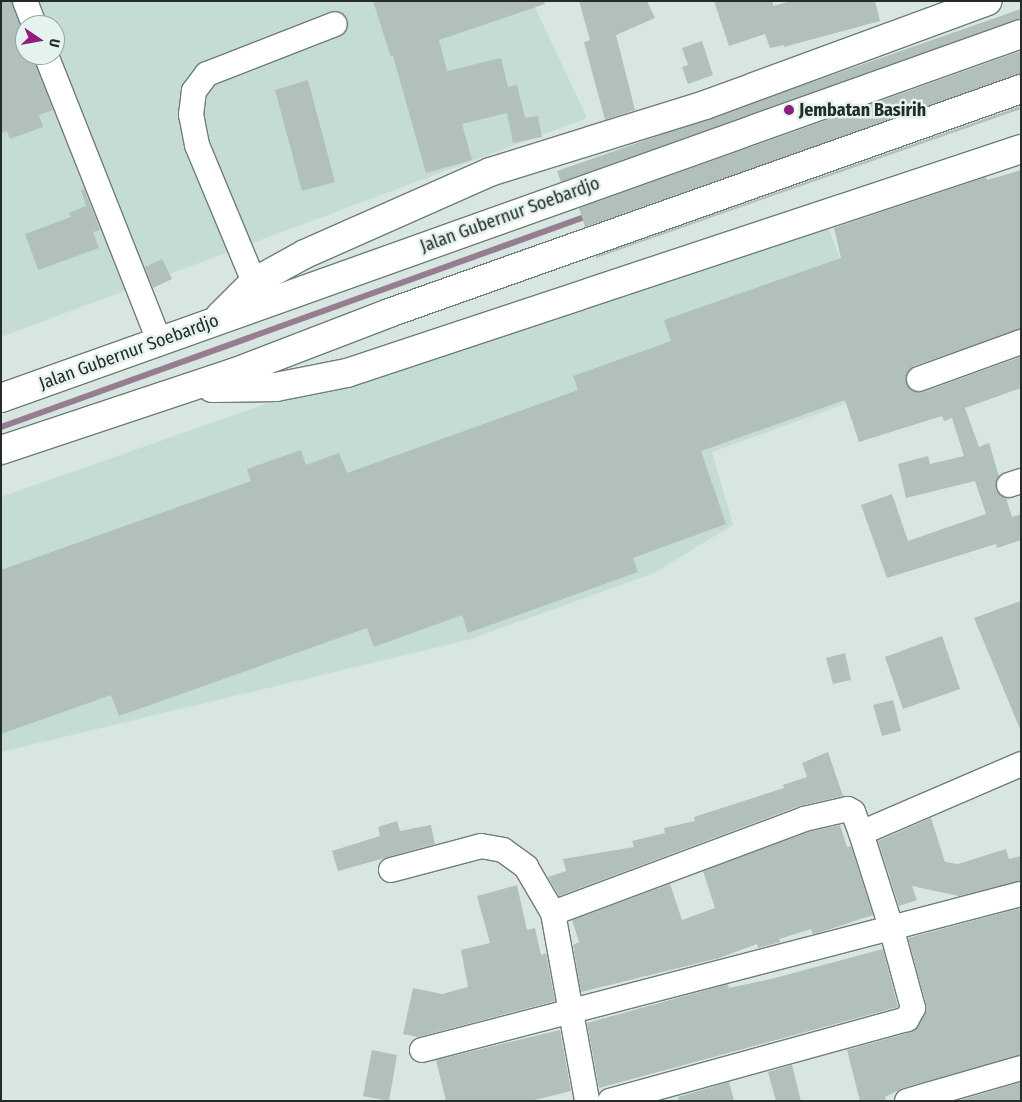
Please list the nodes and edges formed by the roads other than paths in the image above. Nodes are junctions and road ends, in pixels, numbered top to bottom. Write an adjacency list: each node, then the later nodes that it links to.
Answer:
1 (25, 1): 3 (street)
2 (987, 1): 10 (highway)
3 (30, 15)
4 (335, 24): 10 (street)
5 (1021, 34): 12 (highway, Jalan Gubernur Soebardjo)
6 (50, 65): 13 (street)
7 (1021, 89): 9 (highway)
8 (1021, 149): 11 (highway)
9 (500, 275): 11 (highway); 16 (highway)
10 (254, 282): 12 (highway)
11 (513, 317): 16 (highway)
12 (213, 322): 13 (highway, Jalan Gubernur Soebardjo)
13 (159, 341): 17 (highway, Jalan Gubernur Soebardjo)
14 (1021, 342): 15 (street)
15 (919, 379)
16 (184, 388): 18 (highway)
17 (1, 398)
18 (1, 450)
19 (1021, 764): 20 (street)
20 (861, 833): 23 (street); 24 (street)
21 (391, 870): 23 (street)
22 (1021, 894): 24 (street)
23 (553, 913): 25 (street)
24 (891, 927): 25 (street); 29 (street)
25 (570, 1013): 26 (street); 28 (street)
26 (422, 1050)
27 (1021, 1068): 30 (street)
28 (587, 1101)
29 (610, 1101)
30 (907, 1101)

